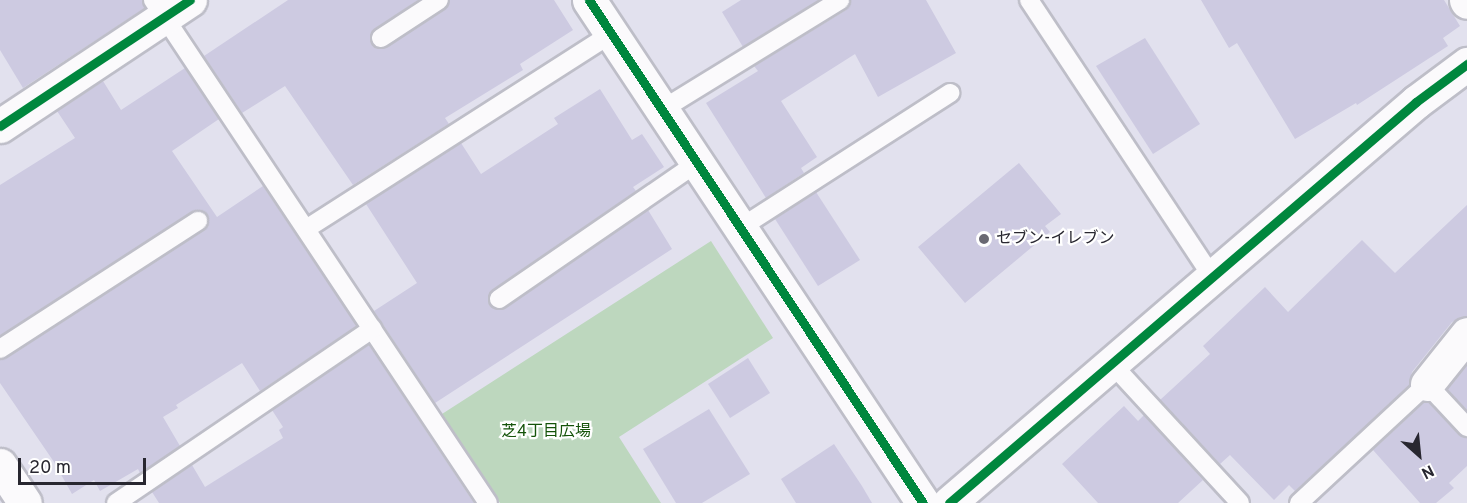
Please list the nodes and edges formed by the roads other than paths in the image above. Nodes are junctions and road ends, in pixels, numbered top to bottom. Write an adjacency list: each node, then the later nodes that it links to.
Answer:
1 (439, 0): 7 (lane)
2 (589, 0): 6 (street)
3 (840, 0): 10 (lane)
4 (1029, 0): 16 (lane)
5 (169, 6): 11 (street); 15 (lane)
6 (612, 33): 10 (street); 15 (lane)
7 (381, 38)
8 (1467, 64): 16 (street)
9 (950, 93): 14 (lane)
10 (663, 109): 12 (street)
11 (0, 126)
12 (698, 162): 14 (street); 17 (lane)
13 (198, 221): 20 (lane)
14 (740, 228): 28 (street)
15 (306, 230): 18 (lane)
16 (1212, 277): 21 (street)
17 (499, 299)
18 (372, 328): 26 (lane); 27 (lane)
19 (1467, 334): 22 (street)
20 (0, 349)
21 (1111, 363): 29 (street); 30 (lane)
22 (1427, 384): 23 (lane); 31 (lane)
23 (1467, 427)
24 (0, 465): 25 (street)
25 (26, 503)
26 (116, 503)
27 (488, 503)
28 (923, 503)
29 (949, 503)
30 (1239, 503)
31 (1299, 503)

